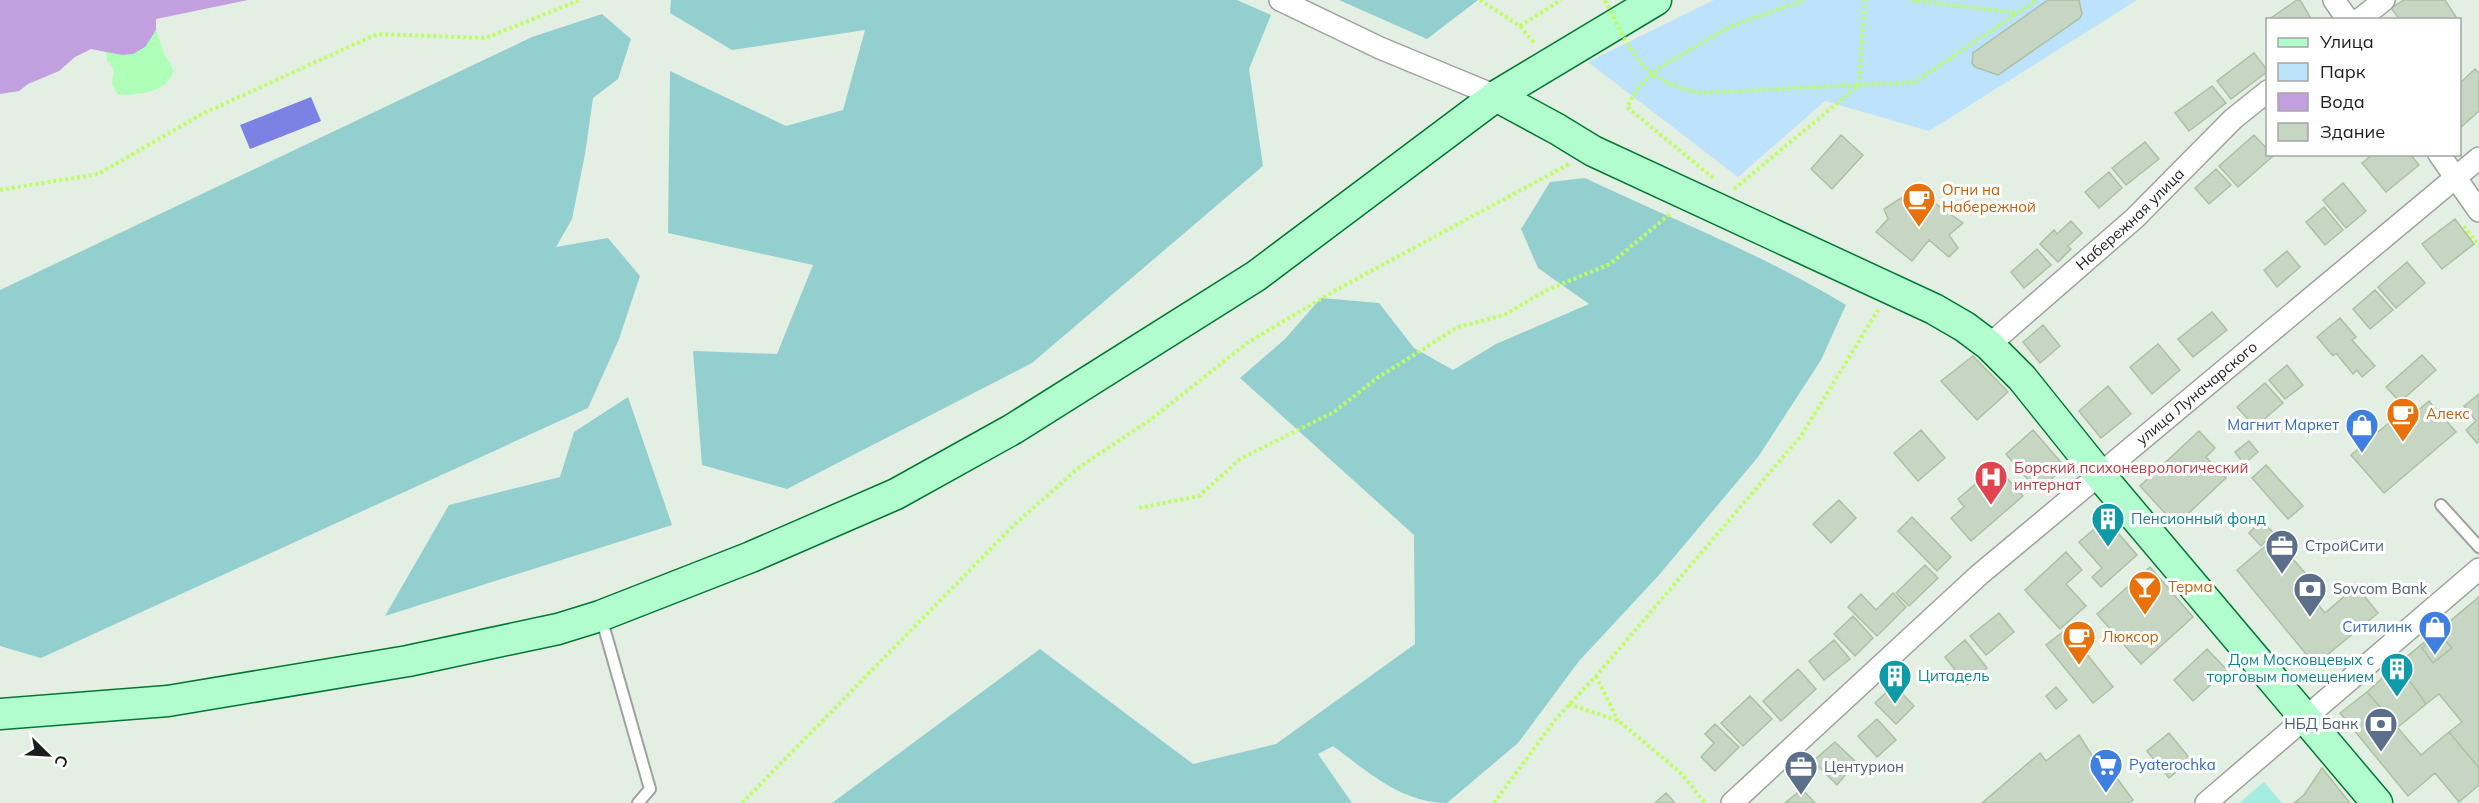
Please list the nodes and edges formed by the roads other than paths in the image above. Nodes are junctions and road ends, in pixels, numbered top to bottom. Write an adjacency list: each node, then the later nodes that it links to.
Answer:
1 (1280, 0): 8 (street)
2 (1656, 0): 8 (main road)
3 (2334, 0): 5 (street)
4 (2384, 0): 6 (street)
5 (2347, 18)
6 (2362, 18)
7 (2266, 94): 13 (street, Набережная улица)
8 (1496, 96): 13 (main road); 18 (main road)
9 (2440, 156): 11 (street)
10 (2479, 158): 11 (street, улица Луначарского)
11 (2455, 178): 12 (street); 14 (street, улица Луначарского)
12 (2479, 211)
13 (1989, 345): 14 (main road)
14 (2099, 474): 20 (main road); 22 (street, улица Луначарского)
15 (2441, 505): 16 (lane)
16 (2479, 547)
17 (2479, 569): 20 (street)
18 (600, 616): 19 (main road); 21 (lane)
19 (0, 714)
20 (2304, 717): 23 (street); 24 (main road)
21 (638, 803)
22 (1732, 803)
23 (2206, 803)
24 (2377, 803)

